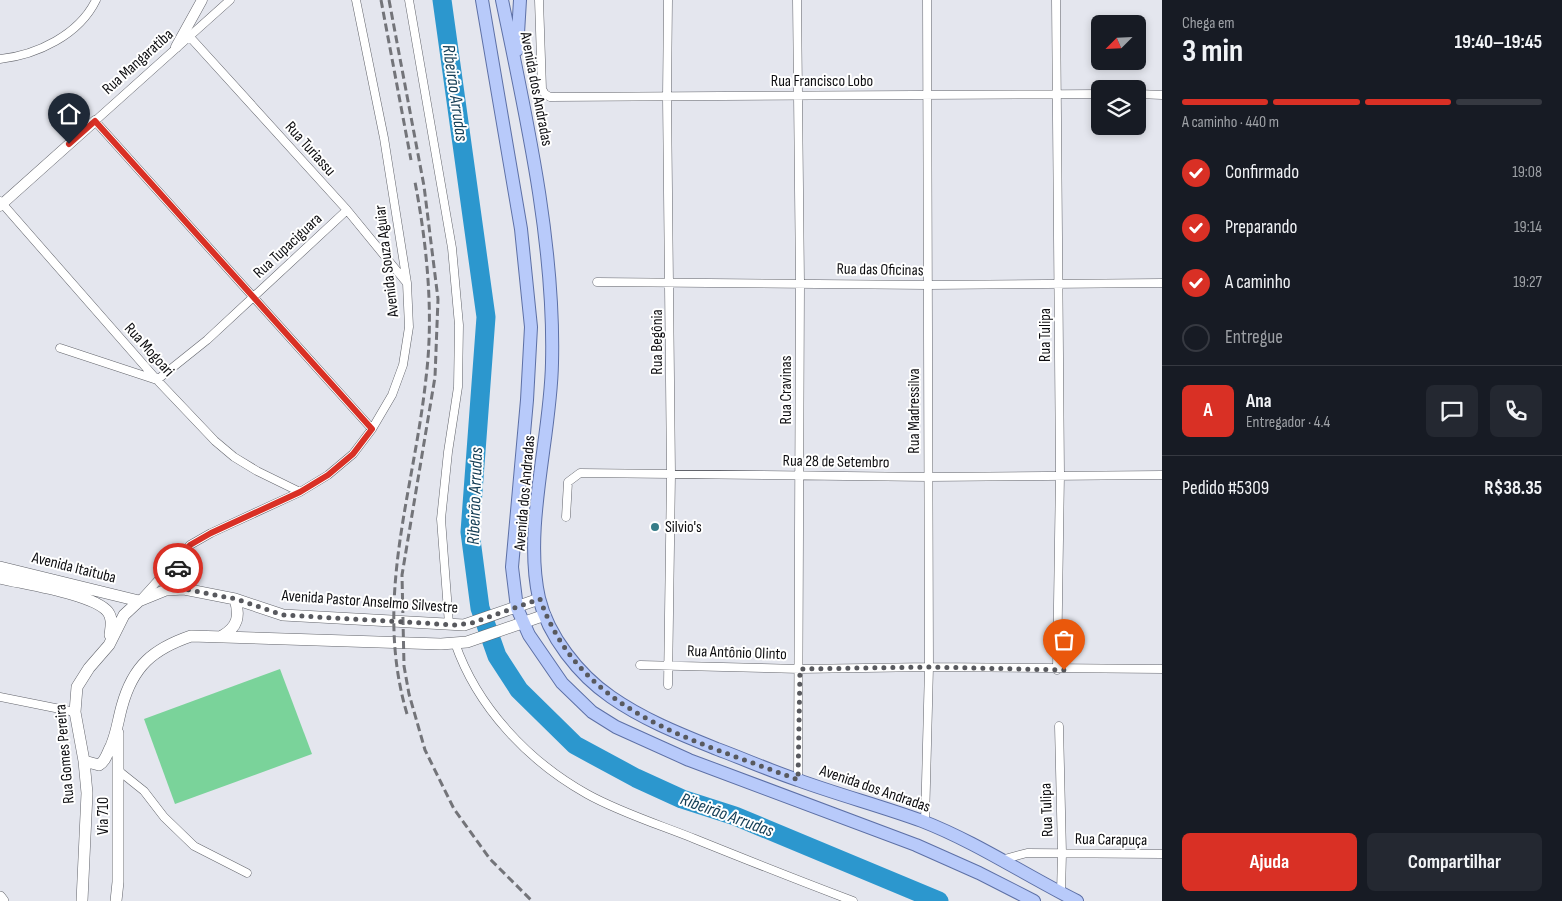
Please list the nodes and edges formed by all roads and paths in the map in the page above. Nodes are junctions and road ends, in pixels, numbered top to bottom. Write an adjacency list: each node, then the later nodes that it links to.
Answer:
1 (96, 0): 16 (street)
2 (202, 0): 15 (street)
3 (230, 0): 14 (street, Rua Mangaratiba)
4 (356, 0): 31 (street, Avenida Souza Aguiar)
5 (409, 0): 55 (street)
6 (482, 0): 53 (main road, Avenida dos Andradas)
7 (502, 0): 17 (main road, Avenida dos Andradas)
8 (520, 0): 17 (main road)
9 (539, 0): 24 (street, Rua Francisco Lobo)
10 (668, 0): 24 (street, Rua Begônia)
11 (797, 0): 22 (street, Rua Cravinas)
12 (927, 0): 18 (street, Rua Madressilva)
13 (1056, 0): 19 (street, Rua Tulipa)
14 (189, 36): 15 (street, Rua Mangaratiba); 27 (street, Rua Turiassu)
15 (176, 47): 25 (street, Rua Mangaratiba)
16 (0, 59)
17 (516, 70): 51 (main road, Avenida dos Andradas)
18 (929, 94): 19 (street, Rua Francisco Lobo); 22 (street, Rua Francisco Lobo); 34 (street, Rua Madressilva)
19 (1056, 94): 20 (street, Rua Francisco Lobo); 30 (street, Rua Tulipa)
20 (1091, 94)
21 (1146, 94): 23 (street)
22 (796, 95): 24 (street, Rua Francisco Lobo); 32 (street, Rua Cravinas)
23 (1162, 95)
24 (667, 97): 28 (street, Rua Begônia)
25 (95, 121): 26 (street, Rua Mangaratiba); 35 (street)
26 (1, 204): 37 (street, Rua Mogoari)
27 (347, 210): 31 (street, Rua Turiassu); 35 (street, Rua Tupaciguara)
28 (671, 281): 29 (street, Rua das Oficinas); 32 (street, Rua das Oficinas); 39 (street, Rua Begônia)
29 (597, 282)
30 (1058, 282): 33 (street, Rua das Oficinas); 34 (street, Rua das Oficinas); 40 (street, Rua Tulipa)
31 (407, 283): 38 (street, Avenida Souza Aguiar)
32 (800, 283): 34 (street, Rua das Oficinas); 41 (street, Rua Cravinas)
33 (1162, 283)
34 (928, 285): 43 (street, Rua Madressilva)
35 (254, 297): 37 (street, Rua Tupaciguara); 38 (street)
36 (60, 348): 37 (street)
37 (157, 380): 44 (street, Rua Mogoari)
38 (372, 429): 44 (street, Avenida Souza Aguiar)
39 (671, 474): 41 (street, Rua 28 de Setembro); 45 (street, Rua 28 de Setembro); 60 (street, Rua Begônia)
40 (1060, 474): 42 (street, Rua 28 de Setembro); 43 (street, Rua 28 de Setembro); 65 (street, Rua Tulipa)
41 (799, 475): 43 (street, Rua 28 de Setembro); 63 (street, Rua Cravinas)
42 (1162, 475)
43 (928, 477): 62 (street, Rua Madressilva)
44 (300, 492): 46 (street, Avenida Souza Aguiar)
45 (566, 517)
46 (180, 558): 49 (street); 52 (street, Avenida Souza Aguiar)
47 (0, 567): 52 (main road, Avenida Itaituba)
48 (0, 578): 59 (main road, Avenida Itaituba)
49 (184, 589): 50 (main road, Avenida Pastor Anselmo Silvestre); 52 (main road, Avenida Pastor Anselmo Silvestre)
50 (236, 599): 55 (main road, Avenida Pastor Anselmo Silvestre); 57 (main road)
51 (540, 599): 53 (main road, Avenida Pastor Anselmo Silvestre); 54 (main road, Avenida dos Andradas)
52 (140, 601): 59 (main road, Rua Gomes Pereira)
53 (512, 609): 55 (main road, Avenida Pastor Anselmo Silvestre); 56 (main road, Avenida dos Andradas)
54 (545, 614): 56 (main road); 73 (main road, Avenida dos Andradas)
55 (449, 624)
56 (518, 625): 58 (main road); 87 (main road, Avenida dos Andradas)
57 (222, 636): 58 (main road); 70 (main road)
58 (461, 642): 86 (street)
59 (109, 645): 68 (main road, Rua Gomes Pereira)
60 (668, 664): 61 (street, Rua Antônio Olinto); 63 (street, Rua Antônio Olinto); 66 (street, Rua Begônia)
61 (640, 665)
62 (929, 667): 63 (street, Rua Antônio Olinto); 65 (street, Rua Antônio Olinto); 76 (street, Rua Madressilva)
63 (800, 669): 73 (street, Rua Cravinas)
64 (1162, 669): 65 (street, Rua Antônio Olinto)
65 (1057, 670)
66 (668, 685)
67 (0, 697): 68 (street)
68 (75, 712): 71 (main road, Rua Gomes Pereira)
69 (1059, 726): 77 (street, Rua Tulipa)
70 (118, 731): 71 (main road); 72 (main road, Via 710)
71 (84, 762): 84 (main road, Rua Gomes Pereira)
72 (119, 770): 74 (street); 75 (main road, Via 710)
73 (798, 780): 76 (main road, Avenida dos Andradas)
74 (136, 785): 75 (street); 80 (street)
75 (119, 798): 85 (main road, Via 710)
76 (925, 822): 79 (main road, Avenida dos Andradas)
77 (1062, 853): 78 (street, Rua Carapuça); 79 (street, Rua Carapuça); 81 (street, Rua Tulipa)
78 (1162, 854)
79 (1001, 860): 81 (main road, Avenida dos Andradas)
80 (247, 873)
81 (1060, 893): 88 (main road, Avenida dos Andradas)
82 (0, 897): 83 (main road)
83 (3, 901)
84 (82, 901)
85 (116, 901)
86 (853, 901)
87 (1034, 901)
88 (1077, 901)

